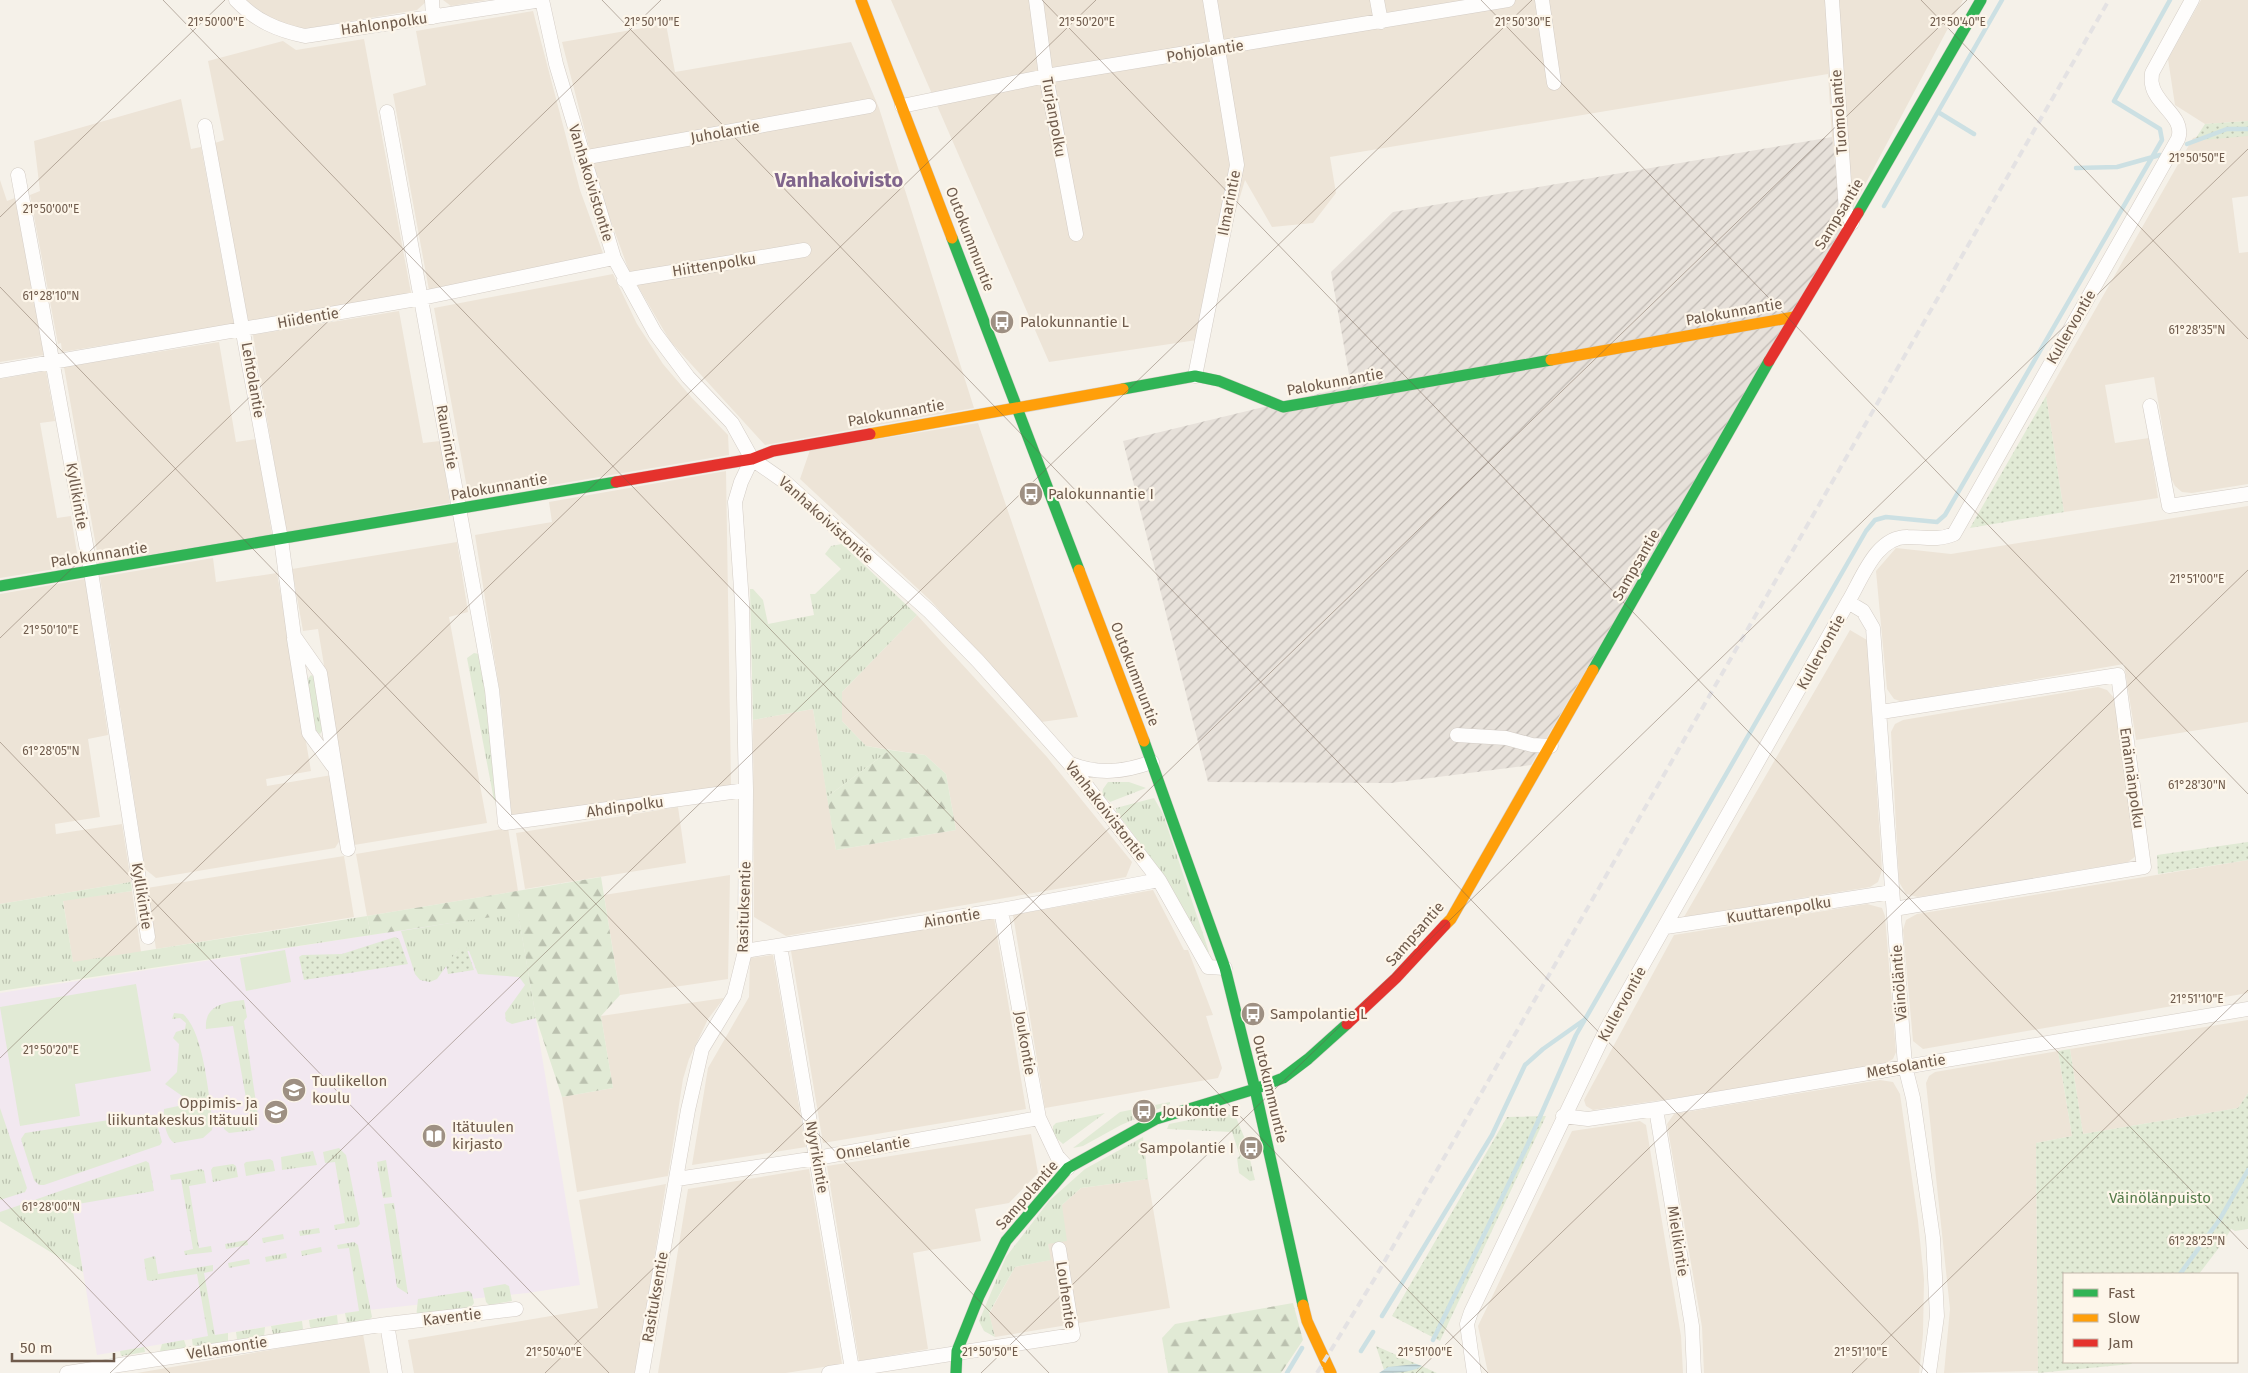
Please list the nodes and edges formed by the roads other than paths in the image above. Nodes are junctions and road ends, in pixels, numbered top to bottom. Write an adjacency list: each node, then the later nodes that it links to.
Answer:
1 (236, 0): 13 (street, Hahlonpolku)
2 (432, 0): 13 (street)
3 (542, 0): 13 (street, Hahlonpolku); 22 (street, Vanhakoivistontie)
4 (861, 0): 19 (street, Outokummuntie)
5 (1036, 0): 16 (street, Turjanpolku)
6 (1210, 0): 15 (street, Ilmarintie)
7 (1377, 0): 14 (street)
8 (1508, 0): 14 (street, Pohjolantie)
9 (1542, 0): 17 (street)
10 (1832, 0): 24 (street, Tuomolantie)
11 (1980, 0): 24 (street, Sampsantie)
12 (2192, 0): 43 (street, Kullervontie)
13 (433, 17)
14 (1381, 22): 15 (street, Pohjolantie)
15 (1218, 49): 16 (street, Pohjolantie); 34 (street, Ilmarintie)
16 (1046, 76): 19 (street, Pohjolantie); 25 (street, Turjanpolku)
17 (1554, 83)
18 (868, 106): 22 (street, Juholantie)
19 (902, 106): 35 (street, Outokummuntie)
20 (387, 112): 29 (street, Raunintie)
21 (205, 126): 31 (street, Lehtolantie)
22 (582, 158): 27 (street, Vanhakoivistontie)
23 (18, 175): 32 (street, Kyllikintie)
24 (1852, 223): 30 (street, Sampsantie)
25 (1076, 234)
26 (804, 250): 28 (street, Hiittenpolku)
27 (614, 258): 28 (street, Vanhakoivistontie); 29 (street, Hiidentie)
28 (624, 280): 37 (street, Vanhakoivistontie)
29 (422, 298): 31 (street, Hiidentie); 39 (street, Raunintie)
30 (1794, 317): 34 (street, Palokunnantie); 47 (street, Sampsantie)
31 (244, 329): 32 (street, Hiidentie); 40 (street, Lehtolantie)
32 (54, 362): 33 (street, Hiidentie); 41 (street, Kyllikintie)
33 (0, 371)
34 (1195, 376): 35 (street, Palokunnantie)
35 (1018, 406): 37 (street, Palokunnantie); 48 (street, Outokummuntie)
36 (2150, 406): 38 (street)
37 (752, 459): 39 (street, Palokunnantie); 49 (street, Vanhakoivistontie); 51 (street, Rasituksentie)
38 (2248, 494)
39 (460, 509): 40 (street, Palokunnantie); 52 (street, Raunintie)
40 (281, 539): 41 (street, Palokunnantie); 44 (street, Lehtolantie)
41 (91, 572): 42 (street, Palokunnantie); 59 (street, Kyllikintie)
42 (0, 586)
43 (1848, 602): 45 (street, Väinöläntie); 58 (street, Kullervontie)
44 (294, 636): 50 (street, Lehtolantie); 50 (street, Lehtolantie)
45 (1881, 712): 55 (street, Väinöläntie); 56 (street, Emännänpolku)
46 (1457, 735): 47 (street)
47 (1550, 746): 65 (street, Sampsantie)
48 (1152, 762): 49 (street); 62 (street, Outokummuntie)
49 (1069, 763): 54 (street, Vanhakoivistontie)
50 (335, 768): 53 (street, Lehtolantie)
51 (746, 790): 52 (street, Ahdinpolku); 61 (street, Rasituksentie)
52 (505, 823)
53 (348, 849)
54 (1159, 880): 57 (street, Ainontie); 62 (street, Vanhakoivistontie)
55 (1892, 892): 56 (street, Väinöläntie); 58 (street, Kuuttarenpolku)
56 (1894, 909): 64 (street, Väinöläntie)
57 (1001, 910): 60 (street, Ainontie); 68 (street, Joukontie)
58 (1666, 927): 67 (street, Kullervontie)
59 (148, 936)
60 (780, 946): 61 (street, Ainontie); 69 (street, Nyyrikintie)
61 (745, 951): 71 (street, Rasituksentie)
62 (1225, 968): 65 (street, Outokummuntie)
63 (2248, 1009): 64 (street, Metsolantie)
64 (1905, 1066): 66 (street, Metsolantie); 86 (street, Väinöläntie)
65 (1255, 1089): 70 (street, Sampolantie); 83 (street, Outokummuntie)
66 (1656, 1109): 67 (street, Metsolantie); 85 (street, Mielikintie)
67 (1563, 1116): 84 (street, Kullervontie)
68 (1039, 1118): 69 (street, Onnelantie); 70 (street, Joukontie)
69 (817, 1158): 71 (street, Onnelantie); 76 (street, Nyyrikintie)
70 (1068, 1168): 75 (street, Sampolantie)
71 (677, 1179): 80 (street, Rasituksentie)
72 (1059, 1249): 75 (street, Louhentie)
73 (516, 1309): 74 (street, Kaventie)
74 (387, 1324): 77 (street, Vellamontie); 79 (street)
75 (957, 1351): 76 (street, Louhentie); 82 (street, Sampolantie)
76 (852, 1369): 81 (street, Louhentie)
77 (87, 1371): 78 (street, Vellamontie)
78 (67, 1373)
79 (395, 1373)
80 (642, 1373)
81 (829, 1373)
82 (956, 1373)
83 (1331, 1373)
84 (1474, 1373)
85 (1694, 1373)
86 (1929, 1373)

